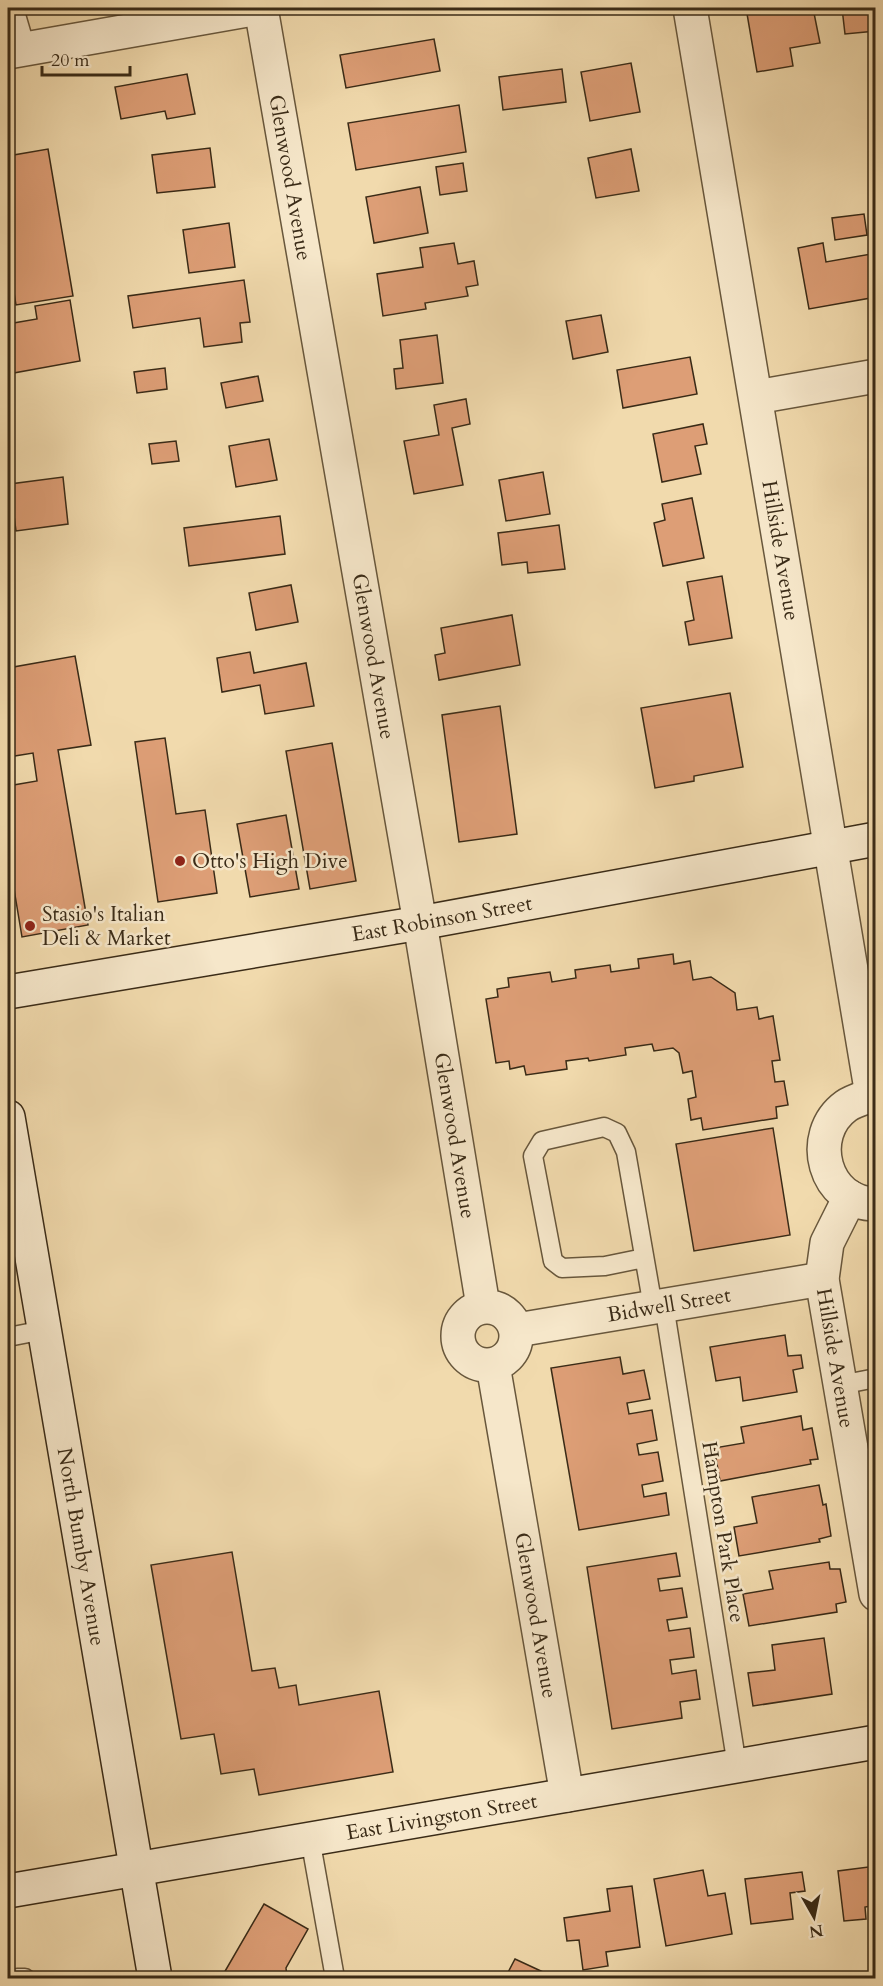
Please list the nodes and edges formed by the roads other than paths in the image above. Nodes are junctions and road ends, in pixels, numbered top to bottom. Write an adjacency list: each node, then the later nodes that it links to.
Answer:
1 (14, 8): 4 (lane)
2 (260, 8): 4 (street); 9 (street, Glenwood Avenue)
3 (690, 8): 6 (street, Hillside Avenue)
4 (16, 50)
5 (876, 376): 6 (street)
6 (756, 397): 8 (street, Hillside Avenue)
7 (876, 839): 8 (street, East Robinson Street)
8 (831, 847): 9 (street, East Robinson Street); 11 (street, Hillside Avenue)
9 (420, 923): 10 (street, East Robinson Street); 16 (street, Glenwood Avenue)
10 (8, 992)
11 (874, 1096): 13 (street)
12 (8, 1117): 18 (street, North Bumby Avenue)
13 (863, 1201): 15 (street, Hillside Avenue)
14 (644, 1258): 14 (lane, Hampton Park Place); 17 (lane, Hampton Park Place)
15 (822, 1280): 17 (street, Bidwell Street); 23 (street, Hillside Avenue)
16 (483, 1306): 19 (street); 21 (street)
17 (658, 1306): 19 (street, Bidwell Street); 26 (lane, Hampton Park Place)
18 (44, 1330): 20 (lane); 29 (street, North Bumby Avenue)
19 (517, 1330): 21 (street)
20 (8, 1337)
21 (493, 1365): 27 (street, Glenwood Avenue)
22 (876, 1378): 23 (lane)
23 (840, 1385): 24 (street, Hillside Avenue)
24 (876, 1594)
25 (876, 1742): 26 (street, East Livingston Street)
26 (737, 1766): 27 (street, East Livingston Street)
27 (567, 1795): 28 (street, East Livingston Street)
28 (310, 1838): 29 (street, East Livingston Street); 34 (lane)
29 (136, 1868): 30 (street, East Livingston Street); 33 (street, North Bumby Avenue)
30 (8, 1891)
31 (17, 1978): 32 (lane)
32 (25, 1978)
33 (155, 1978)
34 (335, 1978)

